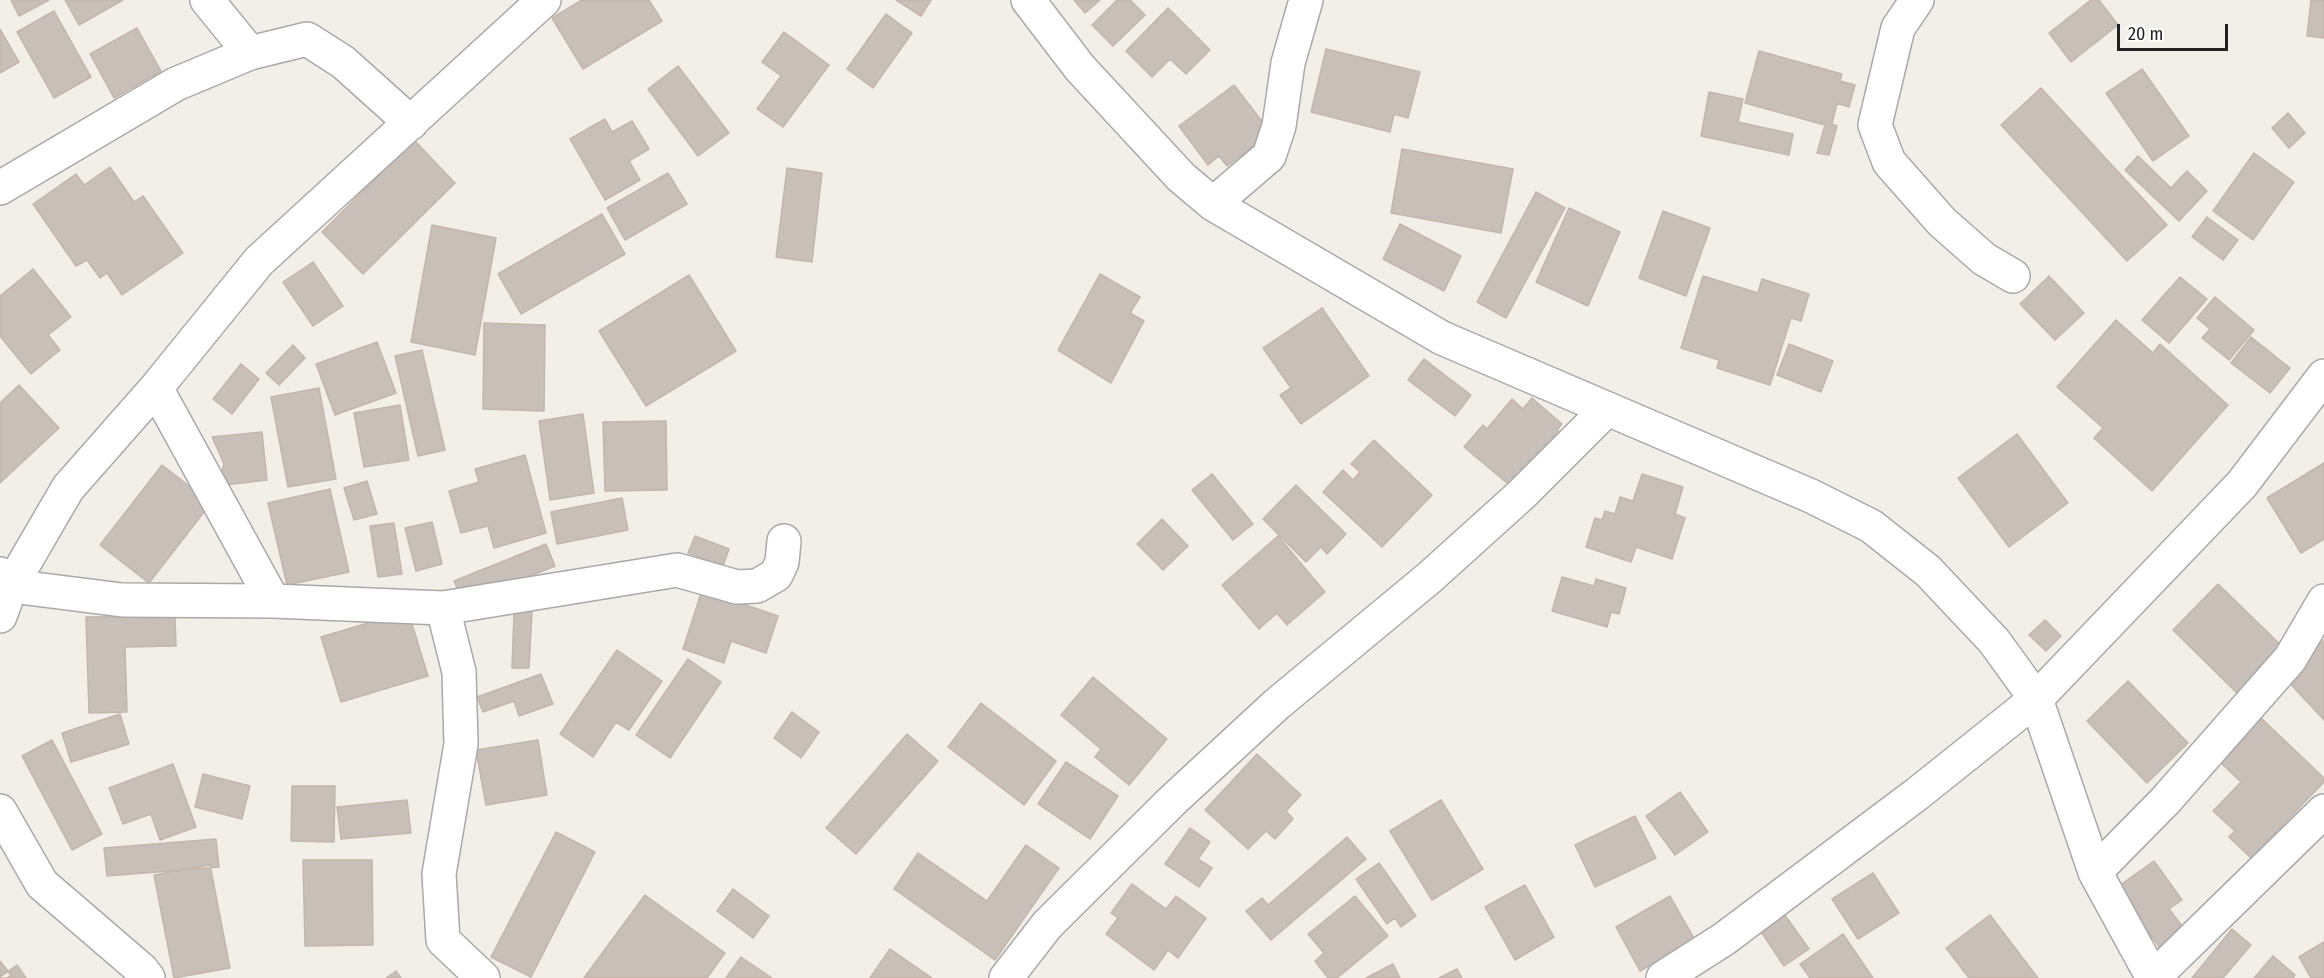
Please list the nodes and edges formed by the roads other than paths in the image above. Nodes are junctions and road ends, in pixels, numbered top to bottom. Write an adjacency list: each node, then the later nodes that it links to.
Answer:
1 (207, 0): 6 (street)
2 (544, 0): 7 (street)
3 (1028, 0): 9 (street)
4 (1306, 0): 9 (street)
5 (1917, 0): 10 (street)
6 (250, 53): 7 (street); 8 (street)
7 (411, 123): 12 (street)
8 (0, 188)
9 (1213, 204): 13 (street)
10 (2013, 276)
11 (2324, 376): 19 (street)
12 (156, 388): 15 (street); 17 (street)
13 (1607, 409): 19 (street); 25 (street)
14 (784, 541): 18 (street)
15 (4, 592): 17 (street)
16 (2324, 601): 22 (street)
17 (273, 602): 18 (street)
18 (443, 608): 24 (street)
19 (2036, 699): 22 (street); 26 (street)
20 (0, 811): 23 (street)
21 (2324, 811): 27 (street)
22 (2095, 872): 27 (street)
23 (148, 978)
24 (483, 978)
25 (1006, 978)
26 (1663, 978)
27 (2153, 978)

